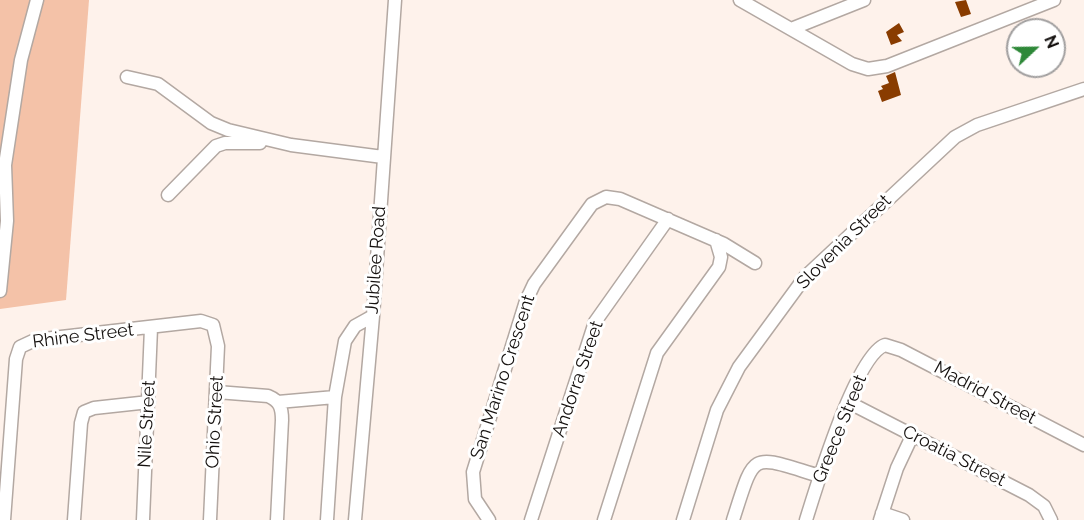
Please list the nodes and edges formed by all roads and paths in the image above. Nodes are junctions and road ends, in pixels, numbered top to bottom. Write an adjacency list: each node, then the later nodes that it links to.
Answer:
1 (37, 0): 14 (street)
2 (394, 0): 10 (street, Jubilee Road)
3 (740, 0): 6 (street)
4 (864, 0): 6 (street)
5 (1054, 0): 6 (street)
6 (791, 28)
7 (127, 77): 9 (street)
8 (1084, 89): 40 (street, Slovenia Street)
9 (275, 141): 10 (street); 11 (street)
10 (382, 157): 17 (street, Jubilee Road)
11 (168, 195)
12 (668, 219): 13 (street, San Marino Crescent); 37 (street, San Marino Crescent); 38 (street, Andorra Street)
13 (716, 240): 15 (street, San Marino Crescent); 39 (street)
14 (1, 263): 16 (street)
15 (755, 263)
16 (0, 291)
17 (373, 316): 22 (street); 36 (street, Jubilee Road)
18 (213, 325): 19 (street, Rhine Street); 21 (street, Ohio Street)
19 (151, 328): 23 (street, Nile Street); 30 (street, Rhine Street)
20 (885, 345): 25 (street, Greece Street); 27 (street, Madrid Street)
21 (217, 392): 24 (street); 33 (street, Ohio Street)
22 (335, 397): 24 (street); 35 (street)
23 (149, 402): 31 (street); 32 (street, Nile Street)
24 (278, 402): 34 (street)
25 (848, 402): 26 (street, Croatia Street); 28 (street, Greece Street)
26 (913, 434): 29 (street); 44 (street, Croatia Street)
27 (1084, 445)
28 (820, 476): 41 (street); 42 (street, Greece Street)
29 (881, 517): 43 (street)
30 (3, 520)
31 (74, 520)
32 (142, 520)
33 (210, 520)
34 (277, 520)
35 (327, 520)
36 (355, 520)
37 (489, 520)
38 (531, 520)
39 (604, 520)
40 (683, 520)
41 (733, 520)
42 (806, 520)
43 (903, 520)
44 (1051, 520)

